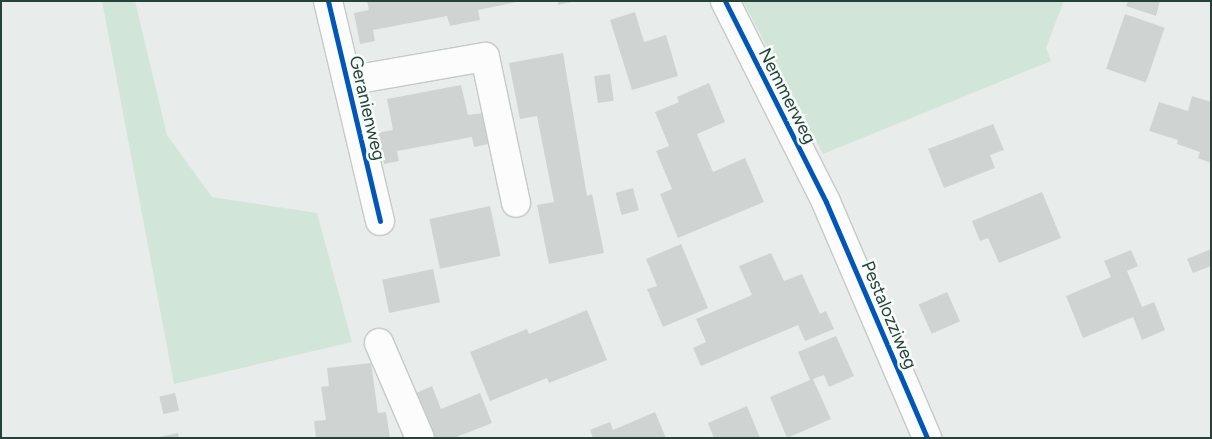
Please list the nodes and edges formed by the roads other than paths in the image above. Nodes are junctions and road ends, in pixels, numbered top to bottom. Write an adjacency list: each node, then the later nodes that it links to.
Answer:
1 (328, 1): 3 (street, Geranienweg)
2 (725, 1): 4 (street, Nemmerweg)
3 (347, 82): 5 (street); 6 (street, Geranienweg)
4 (826, 202): 9 (street, Pestalozziweg)
5 (516, 203)
6 (380, 221)
7 (379, 343): 8 (street)
8 (420, 438)
9 (927, 438)

